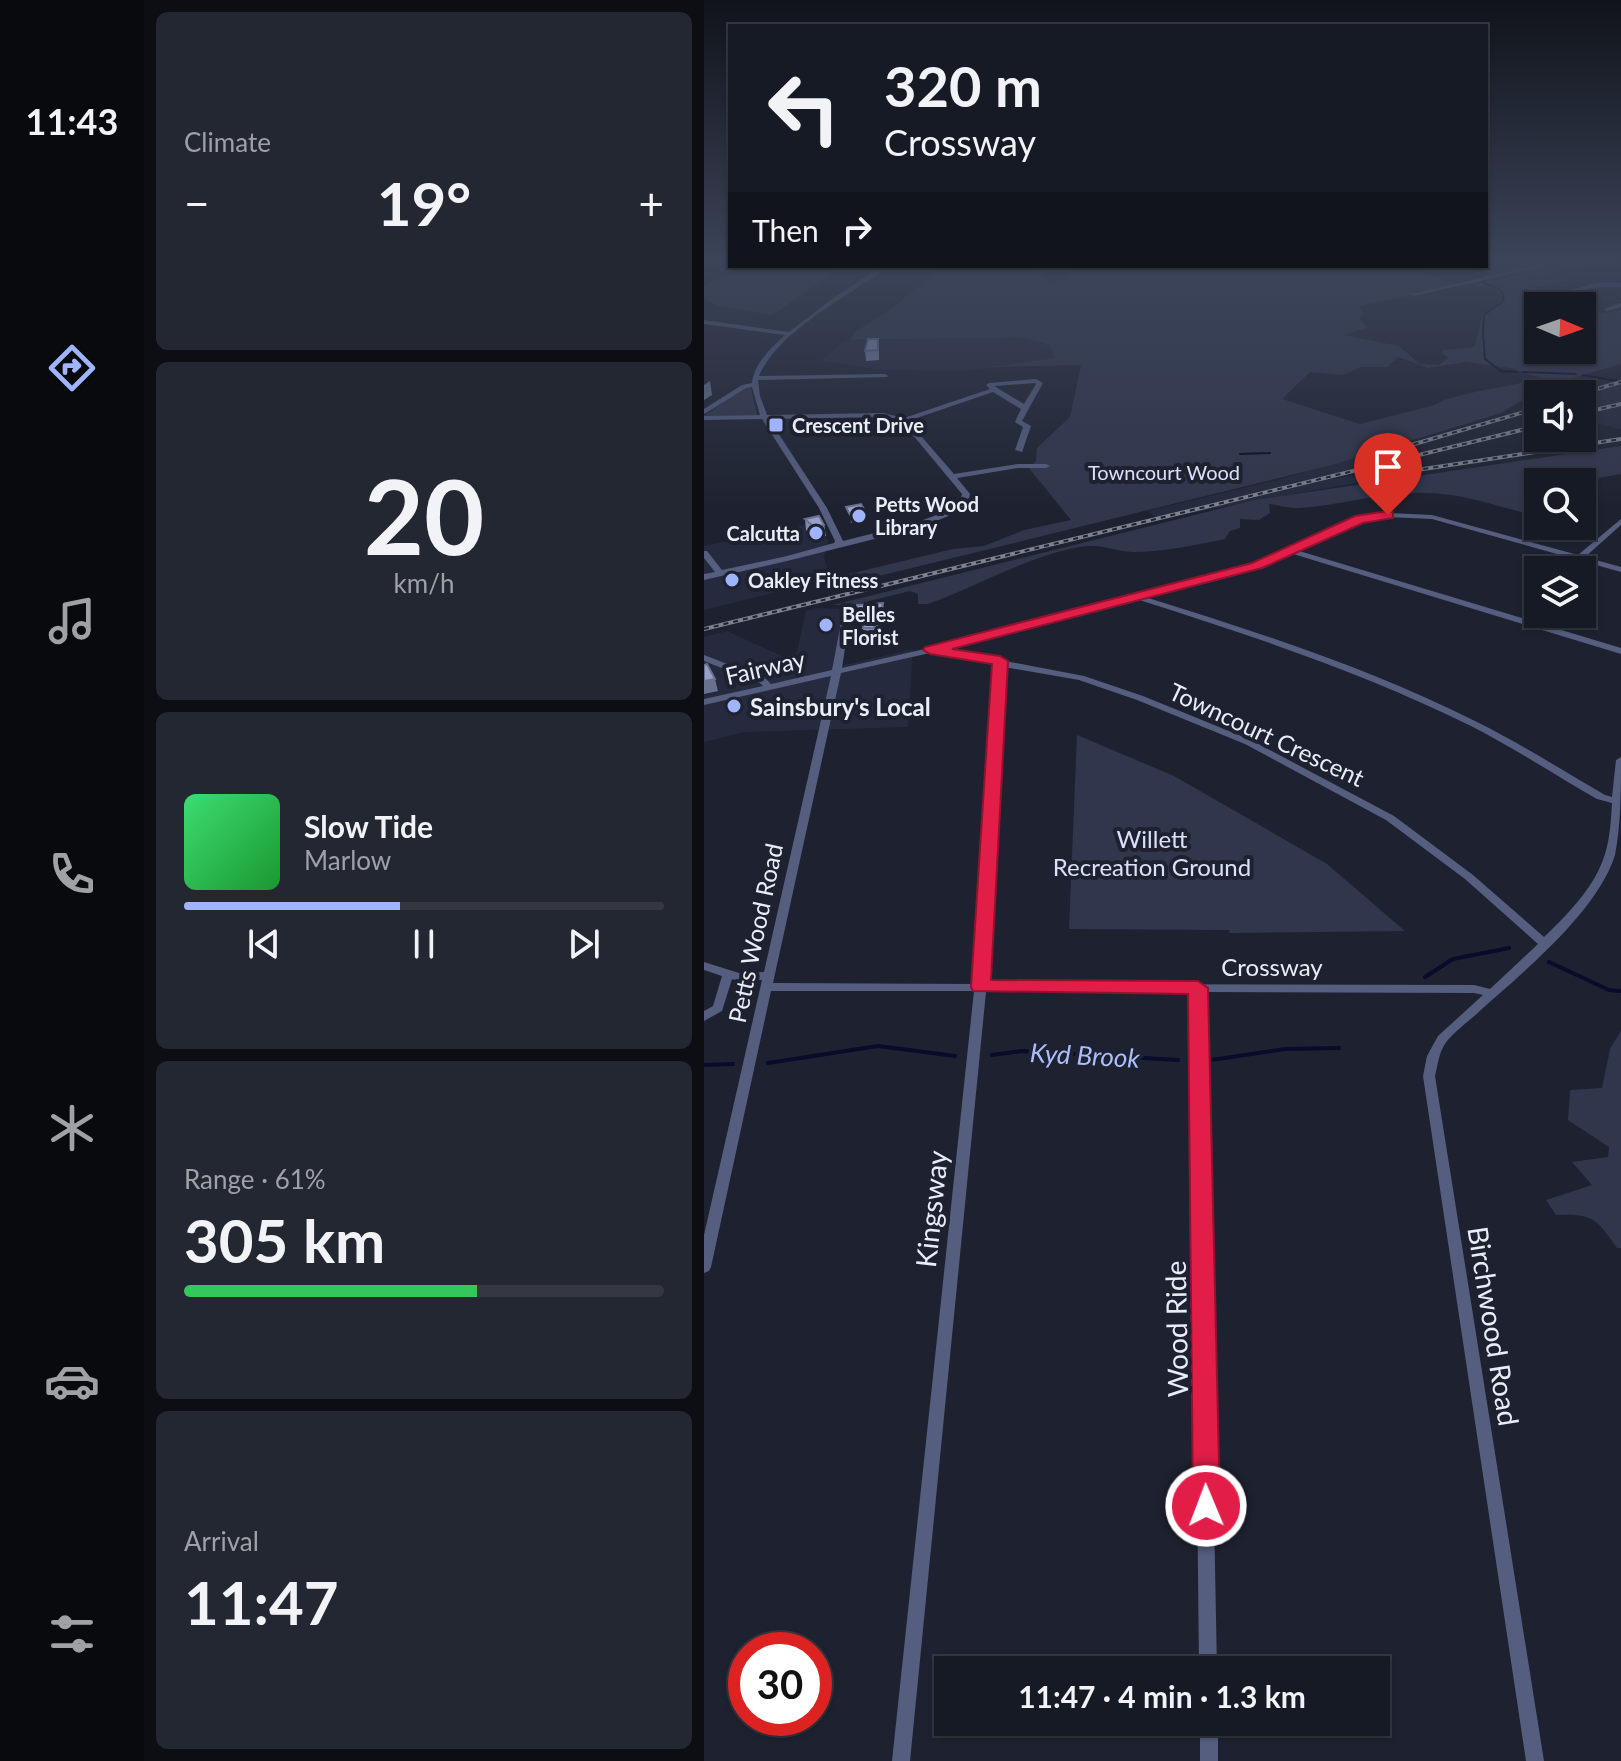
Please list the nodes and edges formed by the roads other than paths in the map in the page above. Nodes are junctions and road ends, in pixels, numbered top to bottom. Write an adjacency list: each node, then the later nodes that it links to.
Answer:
1 (780, 344): 3 (street)
2 (885, 376): 3 (street)
3 (755, 381): 6 (street); 7 (street)
4 (994, 390): 5 (street); 5 (street); 8 (street)
5 (1025, 408): 9 (street)
6 (704, 415): 7 (street)
7 (764, 417): 8 (street); 13 (street)
8 (904, 420): 11 (street)
9 (1019, 450)
10 (1046, 466): 11 (street)
11 (952, 477): 13 (street)
12 (1621, 521): 17 (street)
13 (837, 545): 20 (street)
14 (1290, 551): 16 (street, Fairway); 22 (street, Fairway); 25 (street)
15 (704, 553): 20 (street)
16 (1573, 556)
17 (1582, 556)
18 (1596, 563): 19 (street, Fairway)
19 (1621, 570)
20 (720, 573): 21 (street)
21 (704, 577)
22 (1138, 597): 24 (street, Fairway); 32 (street)
23 (847, 609): 28 (street, Petts Wood Road)
24 (930, 650): 27 (street, Towncourt Crescent); 28 (street, Fairway)
25 (1621, 651)
26 (704, 658): 29 (street)
27 (1000, 661): 33 (street, Towncourt Crescent); 37 (street, Kingsway)
28 (835, 672): 29 (street, Fairway); 36 (street, Petts Wood Road)
29 (769, 687): 30 (street, Fairway)
30 (704, 702)
31 (1621, 760): 32 (street, Birchwood Road)
32 (1616, 801): 33 (street, Birchwood Road)
33 (1544, 943): 39 (street, Birchwood Road)
34 (704, 966): 35 (street, Crossway)
35 (728, 974): 36 (street, Crossway); 40 (street)
36 (767, 982): 37 (street, Crossway); 41 (street, Petts Wood Road)
37 (980, 987): 38 (street, Crossway); 44 (street, Kingsway)
38 (1198, 988): 39 (street, Crossway); 42 (street, Wood Ride)
39 (1490, 993): 46 (street, Birchwood Road)
40 (704, 1017)
41 (704, 1267)
42 (1208, 1656)
43 (1209, 1736): 45 (street)
44 (901, 1761)
45 (1209, 1761)
46 (1535, 1761)

